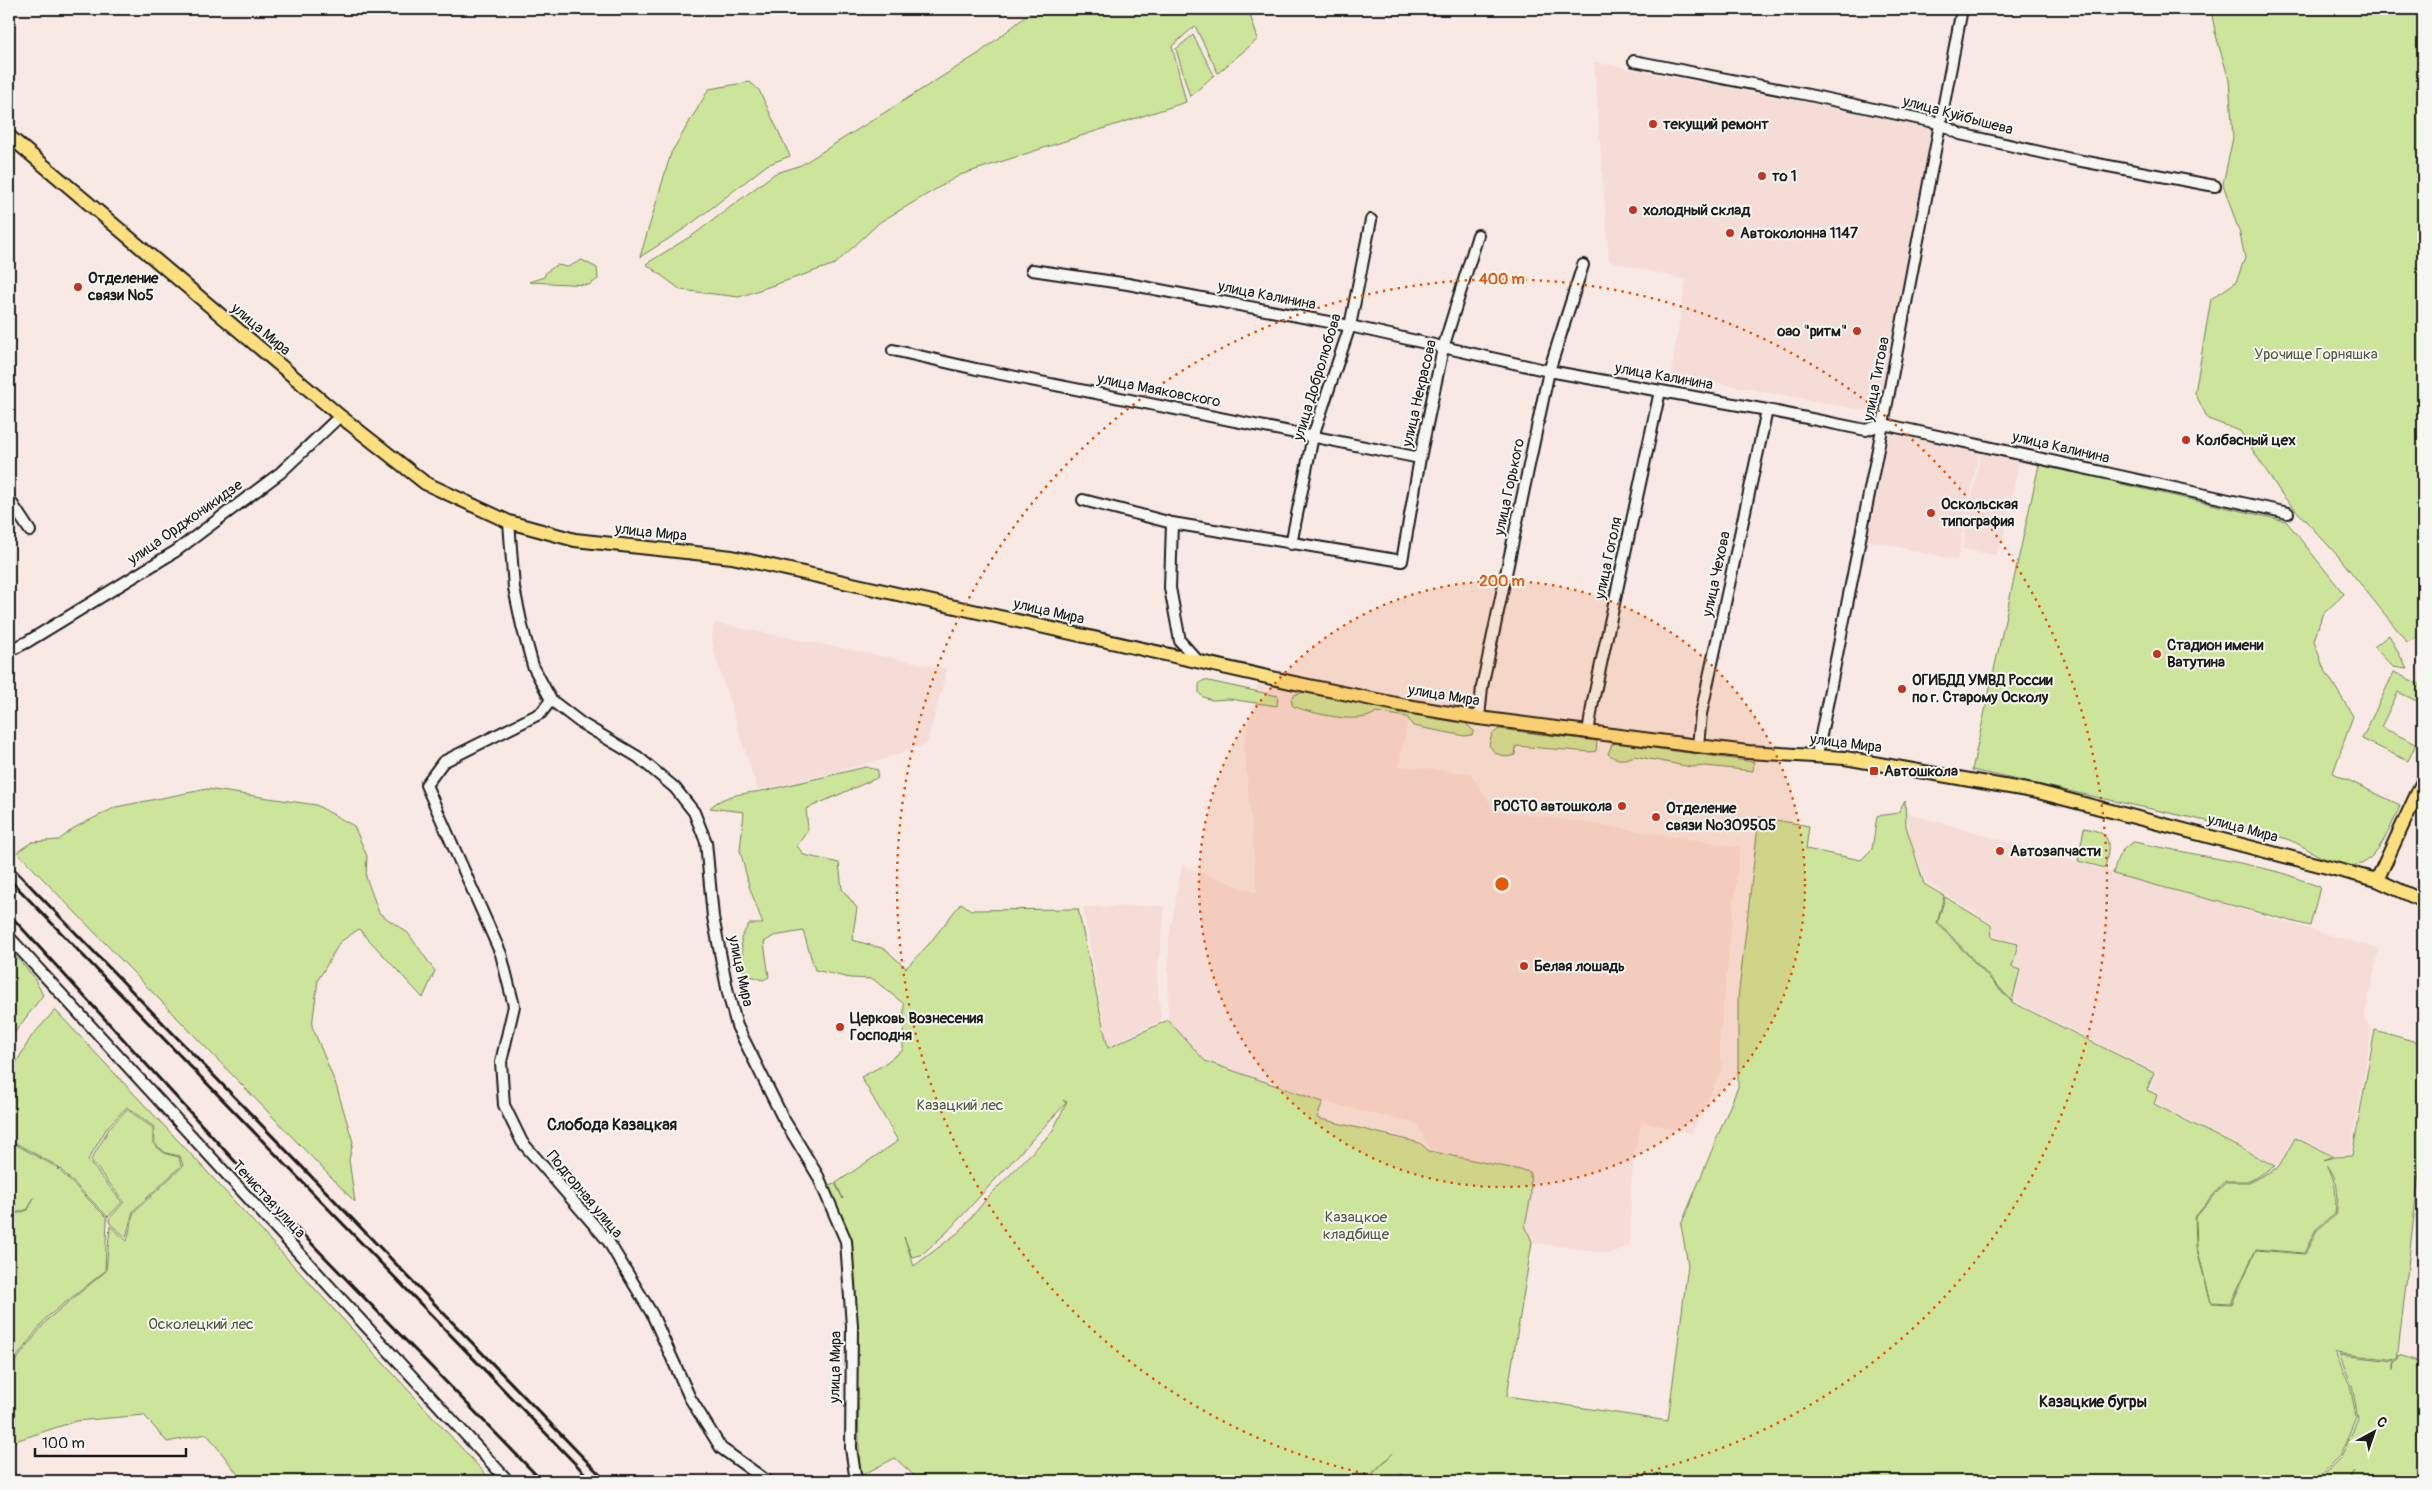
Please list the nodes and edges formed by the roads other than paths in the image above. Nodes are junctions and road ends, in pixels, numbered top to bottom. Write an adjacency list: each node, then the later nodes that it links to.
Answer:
1 (1962, 9): 3 (street, улица Титова)
2 (1634, 61): 3 (street, улица Куйбышева)
3 (1939, 123): 5 (street, улица Куйбышева); 17 (street, улица Титова)
4 (9, 136): 16 (main road, улица Мира)
5 (2215, 186)
6 (1371, 220): 10 (street, улица Добролюбова)
7 (1478, 235): 11 (street, улица Некрасова)
8 (1583, 265): 13 (street, улица Горького)
9 (1032, 270): 10 (street, улица Калинина)
10 (1350, 326): 11 (street, улица Калинина); 18 (street, улица Добролюбова)
11 (1443, 348): 13 (street, улица Калинина); 19 (street, улица Некрасова)
12 (893, 350): 18 (street, улица Маяковского)
13 (1549, 371): 14 (street, улица Калинина); 30 (street, улица Горького)
14 (1660, 391): 15 (street, улица Калинина); 31 (street, улица Гоголя)
15 (1767, 410): 17 (street, улица Калинина); 32 (street, улица Чехова)
16 (340, 416): 23 (main road, улица Мира); 27 (street, улица Орджоникидзе)
17 (1883, 424): 22 (street, улица Калинина); 33 (street, улица Титова)
18 (1313, 436): 19 (street, улица Маяковского); 26 (street, улица Добролюбова)
19 (1420, 458): 26 (street, улица Некрасова)
20 (9, 499): 25 (street)
21 (1083, 500): 24 (street)
22 (2288, 513)
23 (510, 522): 28 (main road, улица Мира); 29 (street, улица Мира)
24 (1172, 523): 26 (street); 28 (street)
25 (30, 532)
26 (1291, 544)
27 (9, 650)
28 (1198, 661): 30 (main road, улица Мира)
29 (551, 700): 39 (street, Подгорная улица); 40 (street, улица Мира)
30 (1479, 718): 31 (main road, улица Мира)
31 (1588, 733): 32 (main road, улица Мира)
32 (1698, 746): 33 (main road, улица Мира)
33 (1817, 755): 35 (main road, улица Мира)
34 (2423, 781): 35 (main road)
35 (2377, 880): 36 (main road, улица Мира)
36 (2423, 901)
37 (9, 937): 38 (street, Тенистая улица)
38 (508, 1481)
39 (767, 1481)
40 (856, 1481)

